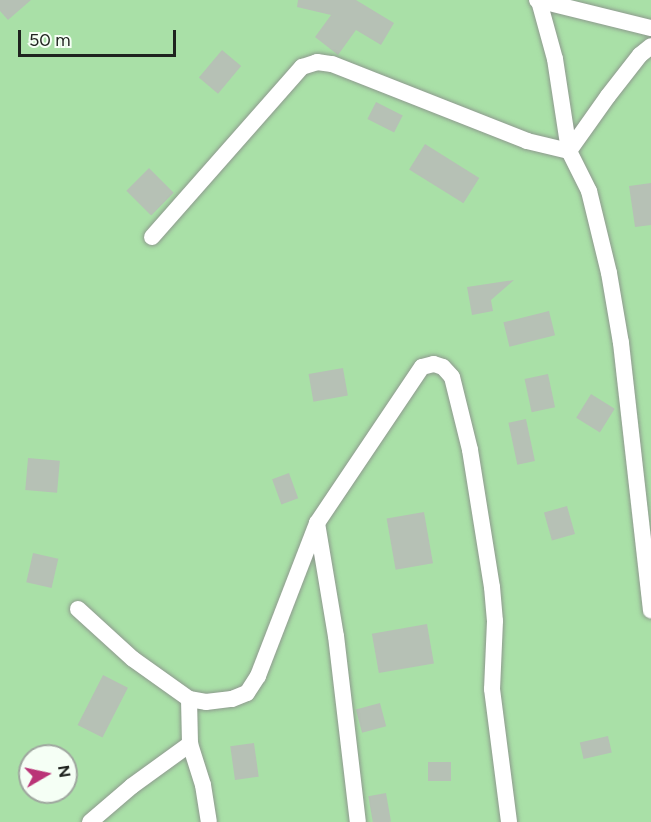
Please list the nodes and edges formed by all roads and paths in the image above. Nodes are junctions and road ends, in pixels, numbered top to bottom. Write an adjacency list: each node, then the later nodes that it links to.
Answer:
1 (538, 0): 2 (street); 4 (street)
2 (651, 28)
3 (651, 46): 4 (street)
4 (569, 151): 5 (street); 8 (street)
5 (152, 237)
6 (317, 523): 9 (street); 13 (street); 14 (street)
7 (78, 609): 9 (street)
8 (651, 610)
9 (189, 699): 10 (street)
10 (190, 744): 11 (street); 12 (street)
11 (90, 822)
12 (209, 822)
13 (358, 822)
14 (509, 822)

